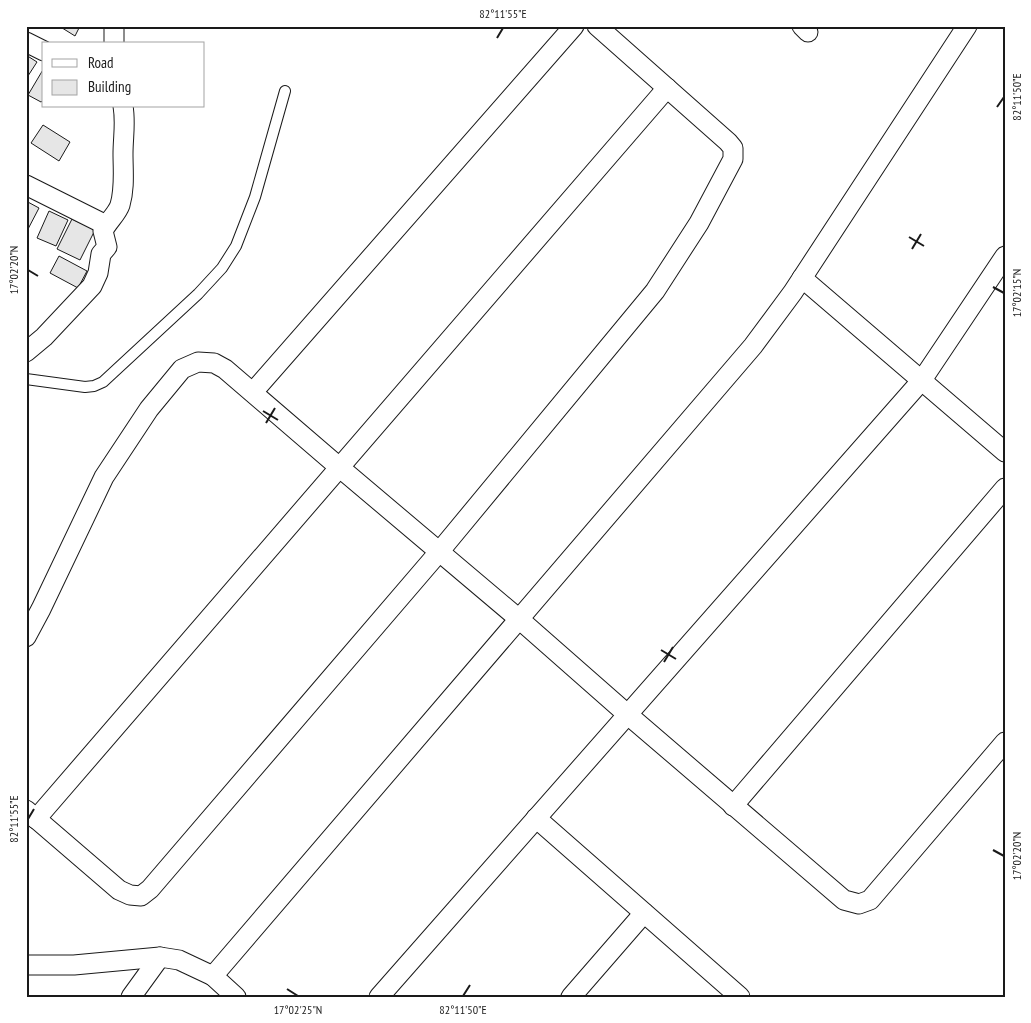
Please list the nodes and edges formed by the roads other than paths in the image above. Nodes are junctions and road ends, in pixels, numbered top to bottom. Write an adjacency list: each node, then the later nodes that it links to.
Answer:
1 (114, 26): 6 (street)
2 (574, 26): 18 (street)
3 (597, 26): 8 (street)
4 (967, 26): 14 (street)
5 (26, 42): 7 (street)
6 (114, 42)
7 (42, 50)
8 (667, 88): 20 (street); 22 (street)
9 (285, 91): 16 (lane)
10 (123, 108): 12 (street)
11 (26, 185): 12 (street)
12 (106, 225): 15 (street)
13 (1005, 256): 17 (street)
14 (802, 278): 17 (street); 23 (street)
15 (26, 352)
16 (26, 379)
17 (922, 380): 19 (street); 25 (street)
18 (253, 392): 20 (street); 24 (street)
19 (1005, 452)
20 (339, 467): 22 (street); 28 (street)
21 (1005, 488): 27 (street)
22 (439, 552): 23 (street); 28 (street)
23 (519, 619): 25 (street); 33 (street)
24 (26, 637)
25 (627, 714): 27 (street); 29 (street)
26 (1005, 742): 27 (street)
27 (734, 806)
28 (31, 815)
29 (536, 818): 30 (street); 36 (street)
30 (644, 913): 37 (street); 38 (street)
31 (160, 958): 32 (street); 33 (street); 34 (street)
32 (26, 965)
33 (213, 976): 35 (street)
34 (131, 997)
35 (236, 997)
36 (379, 997)
37 (570, 997)
38 (740, 997)

